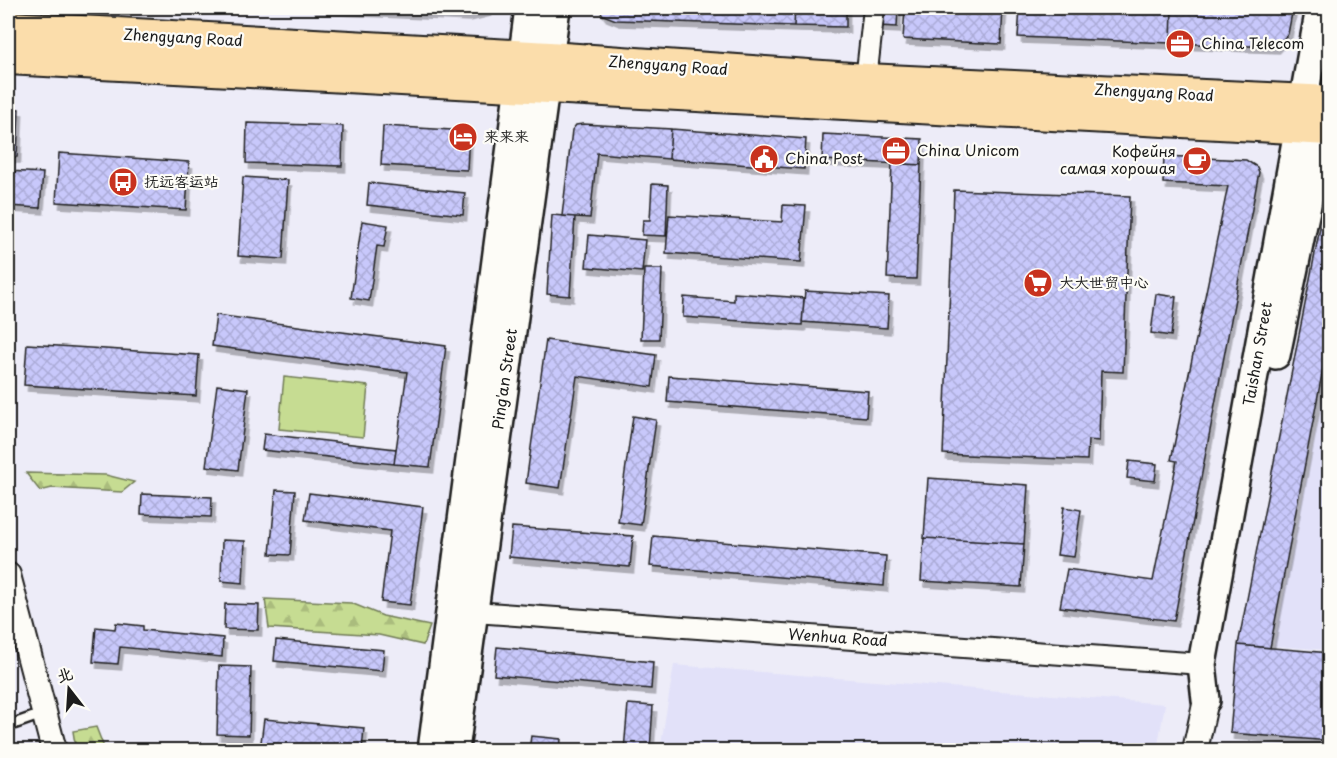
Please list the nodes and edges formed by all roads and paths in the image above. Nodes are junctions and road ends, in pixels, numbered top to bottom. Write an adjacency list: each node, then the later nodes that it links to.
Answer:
1 (529, 8): 7 (main road, Ping'an Street)
2 (556, 8): 7 (main road, Ping'an Street)
3 (874, 8): 8 (street)
4 (1320, 8): 9 (main road, Taishan Street)
5 (8, 28): 7 (main road, Zhengyang Road)
6 (8, 58): 7 (main road, Zhengyang Road)
7 (534, 72): 8 (main road, Zhengyang Road); 9 (main road, Zhengyang Road); 11 (main road, Ping'an Street); 17 (main road, Ping'an Street)
8 (866, 80): 9 (main road, Zhengyang Road)
9 (1320, 111): 12 (main road, Taishan Street); 13 (main road, Taishan Street)
10 (8, 575): 14 (street)
11 (474, 612): 12 (street, Wenhua Road); 18 (main road, Ping'an Street)
12 (1202, 664): 13 (main road, Taishan Street)
13 (1206, 700): 19 (street, Taishan Street)
14 (45, 714): 15 (lane); 16 (street)
15 (8, 726)
16 (54, 750)
17 (432, 750)
18 (455, 750)
19 (1195, 750)

